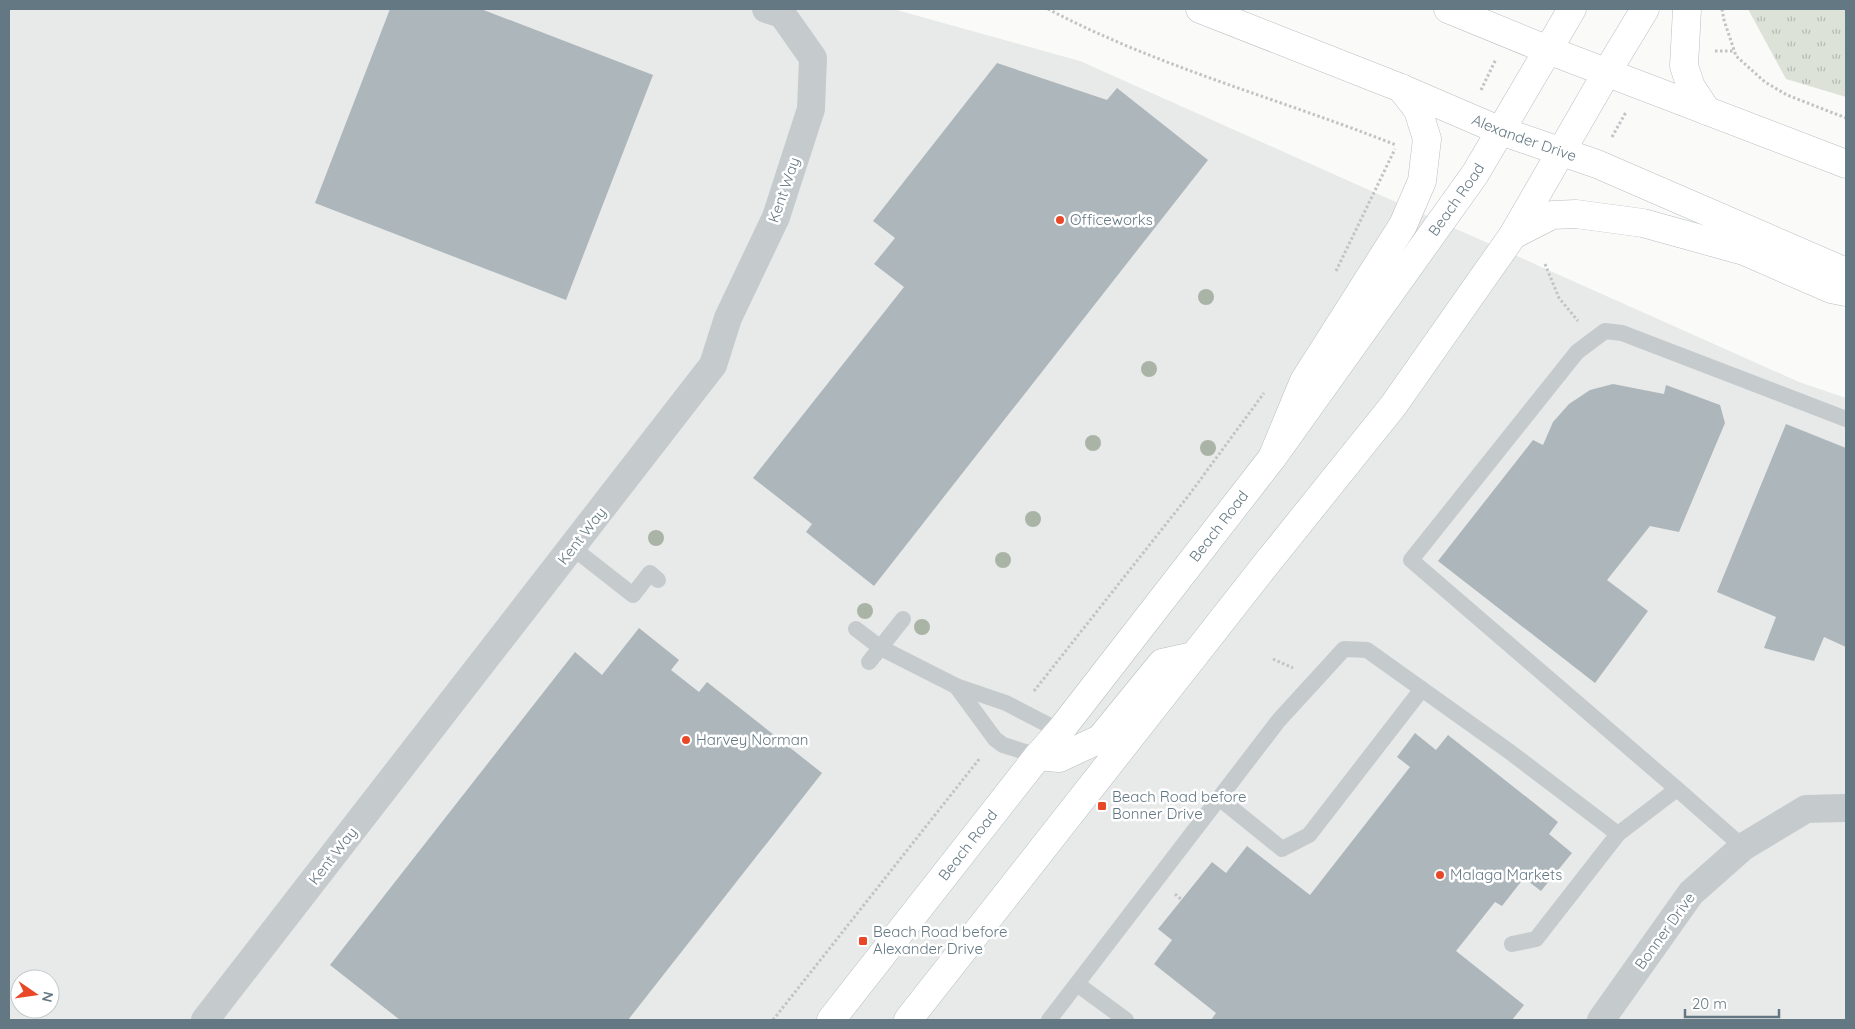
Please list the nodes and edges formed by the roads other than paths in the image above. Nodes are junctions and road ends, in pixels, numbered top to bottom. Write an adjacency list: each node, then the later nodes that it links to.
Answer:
1 (766, 9): 19 (street, Kent Way)
2 (1200, 9): 9 (main road, Alexander Drive)
3 (1448, 9): 7 (main road)
4 (1572, 9): 7 (main road, Beach Road)
5 (1645, 9): 8 (main road)
6 (1687, 9): 10 (main road)
7 (1548, 50): 8 (main road); 11 (main road, Beach Road)
8 (1607, 72): 10 (main road); 12 (main road)
9 (1401, 88): 11 (main road, Alexander Drive); 18 (main road)
10 (1707, 111): 13 (main road)
11 (1500, 131): 12 (main road, Alexander Drive); 18 (main road, Beach Road)
12 (1560, 153): 14 (main road); 15 (main road, Alexander Drive)
13 (1846, 164)
14 (1512, 235): 16 (main road); 24 (main road)
15 (1846, 272)
16 (1846, 292)
17 (1846, 419): 30 (lane)
18 (1272, 458): 28 (main road, Beach Road)
19 (573, 548): 20 (lane); 37 (street, Kent Way)
20 (658, 580)
21 (903, 619): 23 (lane)
22 (856, 629): 23 (lane)
23 (881, 648): 25 (lane); 26 (lane)
24 (1194, 656): 29 (main road); 39 (main road)
25 (869, 662)
26 (956, 686): 28 (lane); 29 (lane)
27 (1422, 688): 31 (lane); 31 (lane); 33 (lane)
28 (1060, 730): 29 (main road, Beach Road)
29 (1038, 756): 38 (main road, Beach Road)
30 (1677, 789): 33 (lane); 34 (lane)
31 (1219, 798): 36 (lane)
32 (1846, 808): 34 (street, Bonner Drive)
33 (1618, 834): 35 (lane)
34 (1743, 847): 42 (street, Bonner Drive)
35 (1512, 944)
36 (1077, 984): 40 (lane); 41 (lane)
37 (205, 1020)
38 (831, 1020)
39 (908, 1020)
40 (1049, 1020)
41 (1126, 1020)
42 (1601, 1020)

